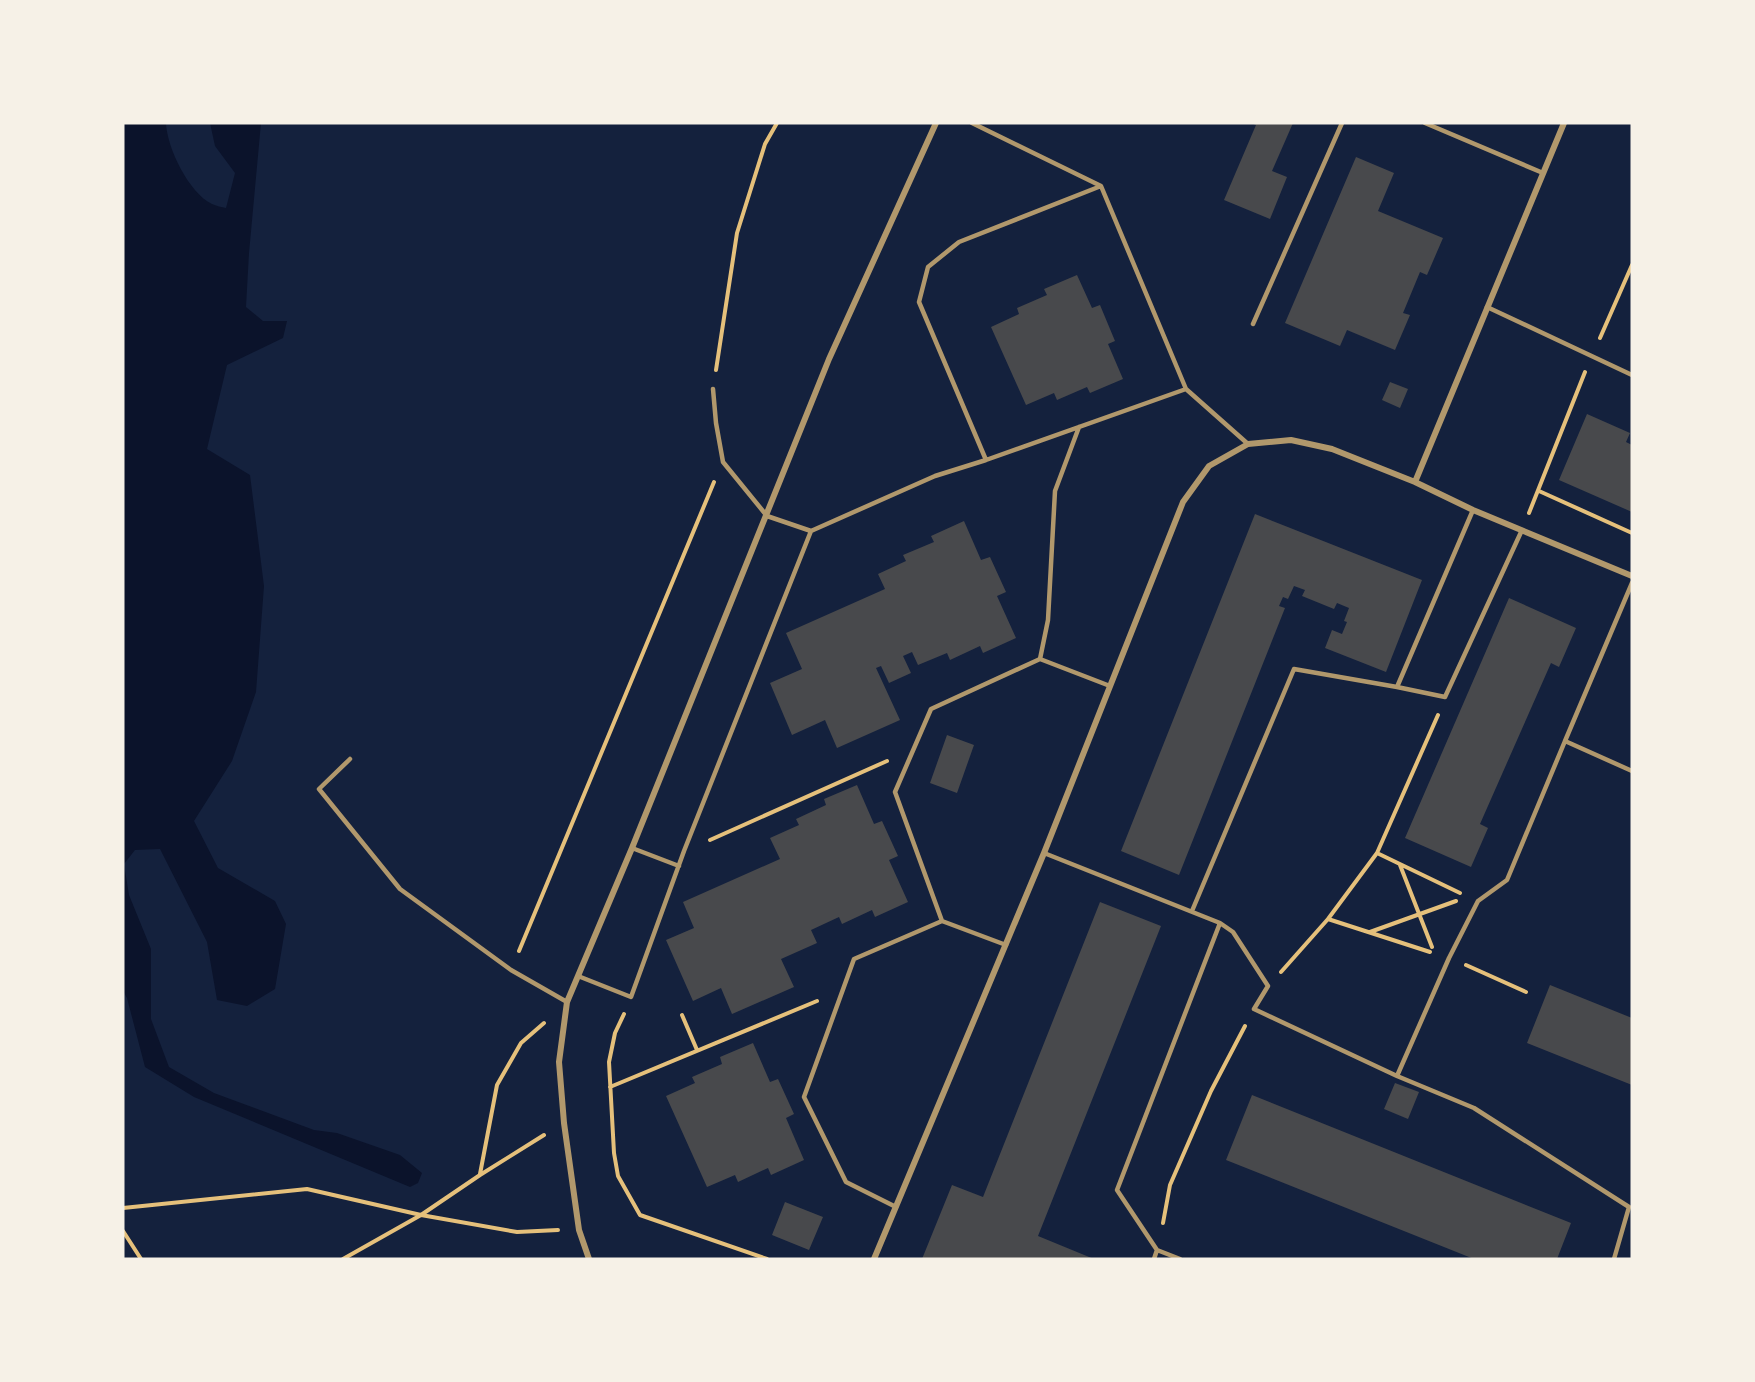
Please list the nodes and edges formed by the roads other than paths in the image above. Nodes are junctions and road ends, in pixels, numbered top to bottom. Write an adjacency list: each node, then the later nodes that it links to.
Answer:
1 (936, 123): 18 (street)
2 (972, 123): 7 (lane)
3 (1342, 123): 9 (lane)
4 (1425, 123): 6 (lane)
5 (1564, 123): 6 (street)
6 (1543, 173): 8 (street)
7 (1101, 186): 12 (lane); 15 (lane)
8 (1486, 307): 10 (lane); 16 (street)
9 (1253, 324)
10 (1632, 375)
11 (713, 388): 18 (lane)
12 (1186, 389): 13 (lane); 14 (lane)
13 (1079, 427): 15 (lane); 23 (lane)
14 (1248, 444): 16 (street); 24 (street)
15 (986, 460): 20 (lane)
16 (1415, 482): 17 (street)
17 (1473, 510): 19 (street); 25 (lane)
18 (767, 516): 20 (lane); 29 (street)
19 (1522, 530): 21 (street); 25 (lane)
20 (811, 531): 31 (lane)
21 (1632, 576)
22 (1632, 583): 26 (lane)
23 (1040, 659): 24 (lane); 33 (lane)
24 (1110, 686): 30 (street)
25 (1397, 687): 32 (lane)
26 (1564, 741): 28 (lane); 38 (lane)
27 (350, 759): 37 (lane)
28 (1632, 771)
29 (632, 848): 31 (lane); 36 (street)
30 (1044, 853): 32 (lane); 35 (street)
31 (679, 866): 36 (lane)
32 (1192, 911): 34 (lane)
33 (942, 921): 35 (lane); 39 (lane)
34 (1220, 923): 38 (lane); 40 (lane)
35 (1006, 945): 39 (street)
36 (578, 976): 37 (street)
37 (567, 1002): 41 (street)
38 (1397, 1076): 45 (lane)
39 (896, 1207): 42 (street)
40 (1157, 1250): 43 (lane); 44 (lane)
41 (590, 1259)
42 (874, 1259)
43 (1154, 1259)
44 (1180, 1259)
45 (1614, 1259)

